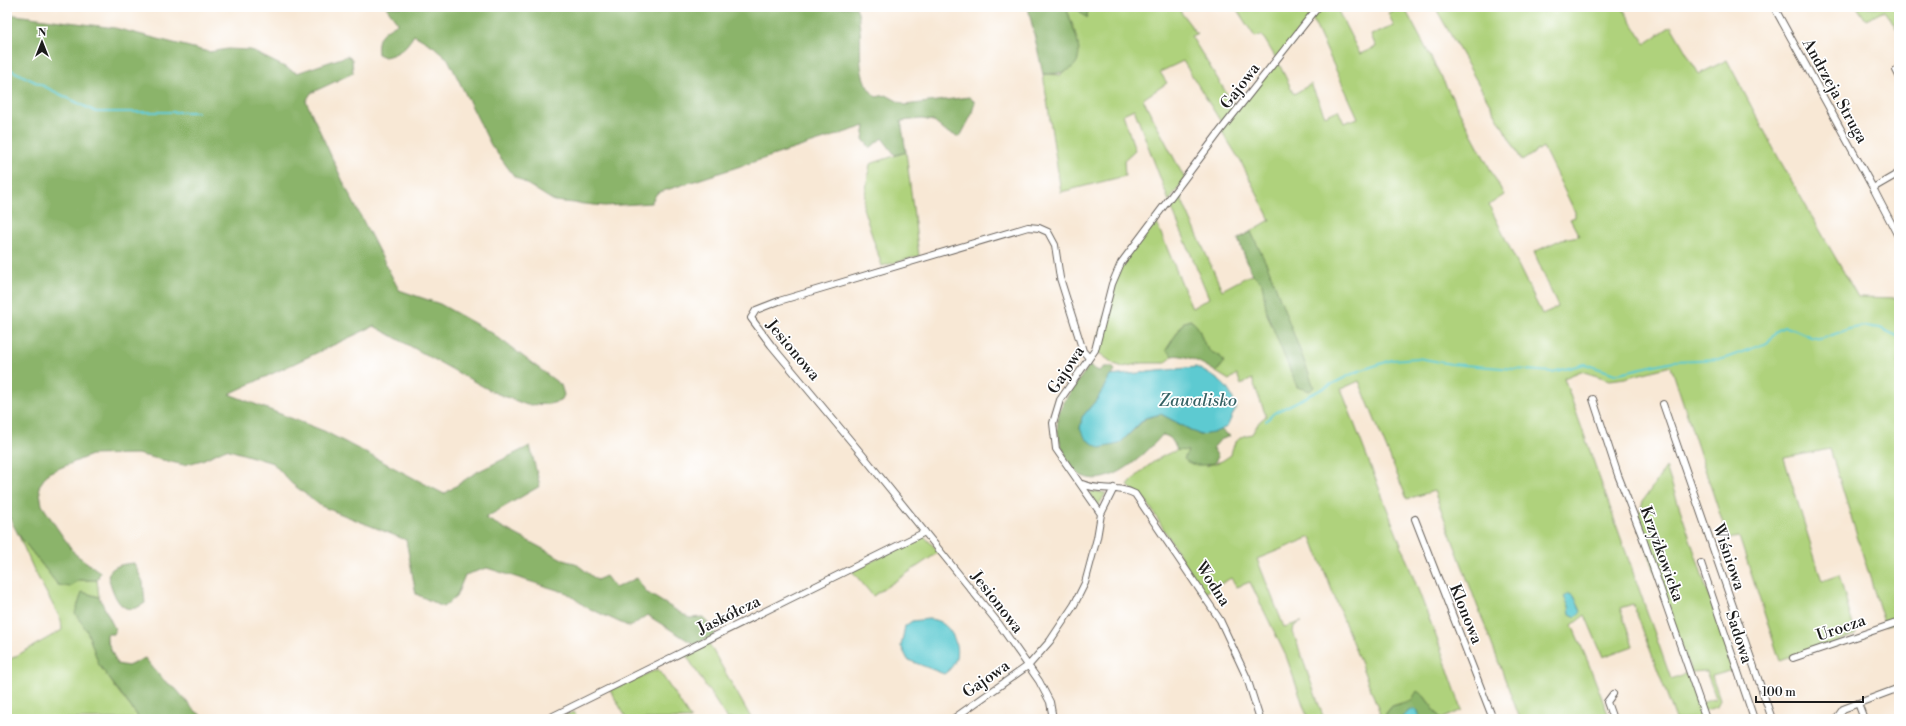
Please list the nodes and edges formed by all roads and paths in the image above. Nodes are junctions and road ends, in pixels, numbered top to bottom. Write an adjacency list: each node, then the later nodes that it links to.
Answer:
1 (1318, 7): 8 (street, Gajowa)
2 (1774, 7): 6 (street, Andrzeja Struga)
3 (1899, 69): 4 (street)
4 (1899, 76)
5 (1899, 173): 6 (street)
6 (1873, 188): 7 (street, Andrzeja Struga)
7 (1899, 238)
8 (1089, 358): 11 (street, Gajowa); 15 (street, Jesionowa)
9 (1593, 399): 29 (street, Krzyżkowicka)
10 (1663, 404): 31 (street, Wiśniowa)
11 (1081, 484): 12 (street, Wodna); 13 (street, Gajowa)
12 (1114, 488): 13 (street); 26 (street, Wodna)
13 (1101, 514): 19 (street, Gajowa)
14 (1415, 519): 27 (street, Klonowa)
15 (924, 533): 19 (street, Jesionowa); 23 (street, Jaskółcza)
16 (1701, 563): 30 (street, Sadowa)
17 (1899, 622): 18 (street, Urocza)
18 (1793, 658)
19 (1029, 665): 24 (street, Gajowa); 25 (street, Jesionowa)
20 (1899, 688): 22 (street)
21 (1613, 694): 28 (street)
22 (1858, 703): 32 (street); 33 (street)
23 (547, 719)
24 (953, 719)
25 (1053, 719)
26 (1260, 719)
27 (1493, 719)
28 (1613, 719)
29 (1706, 719)
30 (1754, 719)
31 (1772, 719)
32 (1836, 719)
33 (1864, 719)

